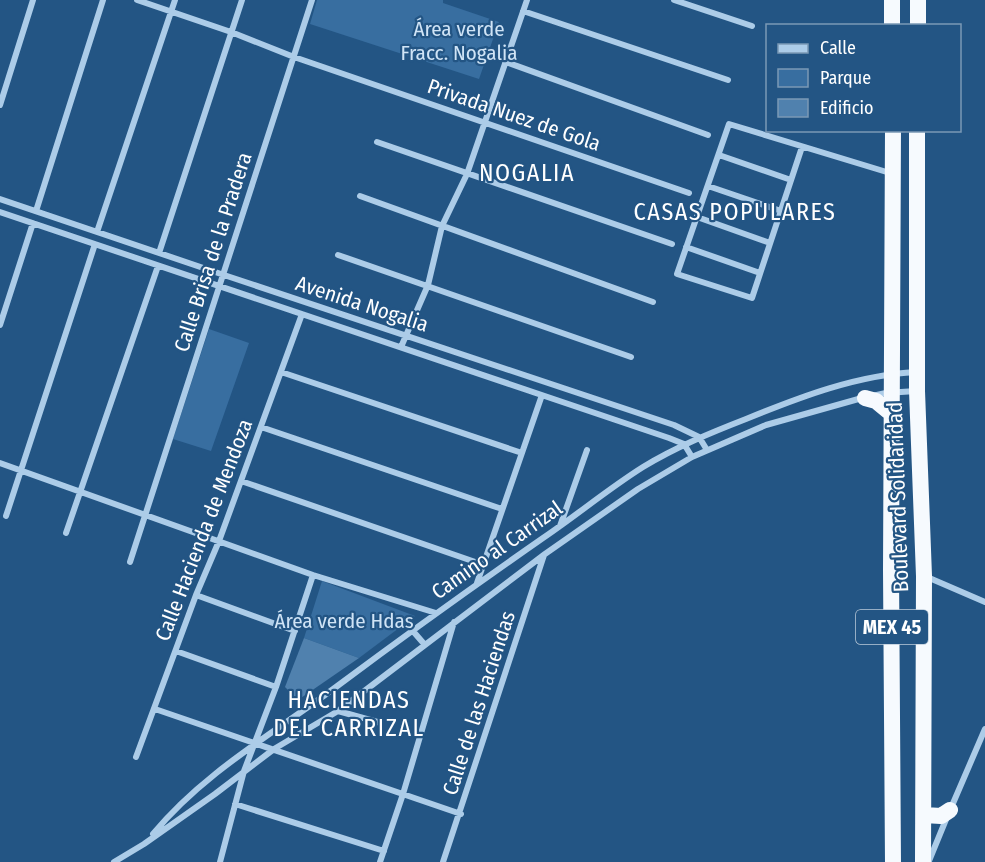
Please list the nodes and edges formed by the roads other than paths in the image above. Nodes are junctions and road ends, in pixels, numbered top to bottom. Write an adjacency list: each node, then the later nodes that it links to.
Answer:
1 (33, 0): 20 (street)
2 (103, 0): 35 (street)
3 (137, 0): 12 (street, Privada Nuez de Gola)
4 (175, 0): 12 (street)
5 (242, 0): 16 (street)
6 (312, 0): 17 (street, Calle Brisa de la Pradera)
7 (527, 0): 11 (street)
8 (674, 0): 15 (street)
9 (892, 0): 13 (highway)
10 (918, 0): 14 (highway)
11 (523, 10): 18 (street); 19 (street)
12 (171, 12): 16 (street, Privada Nuez de Gola); 41 (street)
13 (892, 24)
14 (918, 24)
15 (752, 26)
16 (231, 32): 17 (street, Privada Nuez de Gola); 46 (street)
17 (294, 57): 21 (street, Privada Nuez de Gola); 50 (street, Calle Brisa de la Pradera)
18 (506, 62): 21 (street); 24 (street)
19 (728, 80)
20 (0, 105)
21 (485, 121): 28 (street); 32 (street, Privada Nuez de Gola)
22 (893, 132): 29 (highway, Boulevard Solidaridad / MEX 45)
23 (917, 132): 60 (highway, Boulevard Solidaridad / MEX 45)
24 (708, 135)
25 (377, 142): 28 (street)
26 (802, 147): 27 (street); 29 (street); 30 (street)
27 (719, 155): 30 (street); 31 (street)
28 (467, 174): 40 (street); 44 (street)
29 (894, 174): 61 (highway, Boulevard Solidaridad / MEX 45)
30 (791, 180): 36 (street)
31 (708, 186): 36 (street); 38 (street)
32 (689, 193)
33 (360, 196): 40 (street)
34 (0, 199): 35 (street, Avenida Nogalia)
35 (36, 211): 41 (street, Avenida Nogalia)
36 (781, 211): 42 (street)
37 (0, 212): 39 (street, Avenida Nogalia)
38 (697, 217): 42 (street); 45 (street)
39 (33, 223): 43 (street, Avenida Nogalia); 55 (street)
40 (442, 226): 51 (street); 53 (street)
41 (97, 232): 46 (street, Avenida Nogalia)
42 (770, 243): 49 (street)
43 (95, 244): 48 (street, Avenida Nogalia); 75 (street)
44 (672, 244)
45 (686, 247): 49 (street); 49 (street)
46 (159, 253): 50 (street, Avenida Nogalia)
47 (338, 255): 51 (street)
48 (158, 266): 52 (street, Avenida Nogalia); 77 (street)
49 (760, 273)
50 (224, 275): 52 (street, Calle Brisa de la Pradera); 56 (street, Avenida Nogalia)
51 (428, 285): 56 (street); 58 (street)
52 (220, 286): 54 (street, Avenida Nogalia); 79 (street, Calle Brisa de la Pradera)
53 (653, 302)
54 (302, 314): 57 (street, Avenida Nogalia); 59 (street, Calle Hacienda de Mendoza)
55 (0, 325)
56 (405, 336): 57 (street); 68 (street, Avenida Nogalia)
57 (401, 347): 64 (street, Avenida Nogalia)
58 (631, 357)
59 (281, 372): 67 (street, Calle Hacienda de Mendoza); 72 (street)
60 (917, 372): 61 (street, Camino al Carrizal); 62 (highway, Boulevard Solidaridad / MEX 45)
61 (893, 373): 63 (highway, Boulevard Solidaridad / MEX 45); 68 (street, Camino al Carrizal)
62 (917, 391): 63 (street, Camino al Carrizal); 88 (highway, Boulevard Solidaridad / MEX 45)
63 (893, 392): 65 (street, Camino al Carrizal); 66 (highway, Boulevard Solidaridad / MEX 45)
64 (542, 394): 69 (street, Avenida Nogalia); 72 (street)
65 (865, 398): 66 (highway); 71 (street, Camino al Carrizal)
66 (893, 415): 118 (highway, Boulevard Solidaridad / MEX 45)
67 (261, 427): 76 (street, Calle Hacienda de Mendoza); 78 (street)
68 (699, 437): 69 (street, Camino al Carrizal); 71 (street)
69 (684, 444): 73 (street); 81 (street, Camino al Carrizal)
70 (587, 450): 81 (street)
71 (707, 450): 73 (street, Camino al Carrizal)
72 (522, 453): 78 (street)
73 (692, 457): 84 (street, Camino al Carrizal)
74 (0, 463): 75 (street)
75 (20, 470): 77 (street); 80 (street)
76 (241, 481): 83 (street, Calle Hacienda de Mendoza); 86 (street)
77 (80, 492): 79 (street); 82 (street)
78 (502, 509): 86 (street)
79 (144, 515): 83 (street); 85 (street, Calle Brisa de la Pradera)
80 (6, 516)
81 (560, 527): 89 (street, Camino al Carrizal)
82 (66, 533)
83 (219, 541): 87 (street); 90 (street, Calle Hacienda de Mendoza)
84 (544, 554): 93 (street, Camino al Carrizal); 110 (street, Calle de las Haciendas)
85 (130, 562)
86 (483, 565): 89 (street)
87 (314, 575): 92 (street); 95 (street)
88 (924, 576): 91 (street); 111 (highway, Boulevard Solidaridad / MEX 45)
89 (477, 584): 92 (street, Camino al Carrizal)
90 (196, 595): 95 (street); 97 (street, Calle Hacienda de Mendoza)
91 (985, 602)
92 (436, 613): 94 (street, Camino al Carrizal)
93 (454, 622): 96 (street, Camino al Carrizal); 107 (street)
94 (412, 630): 96 (street); 103 (street, Camino al Carrizal)
95 (295, 631): 98 (street)
96 (425, 645): 100 (street, Camino al Carrizal)
97 (176, 651): 98 (street); 99 (street, Calle Hacienda de Mendoza)
98 (276, 687): 103 (street)
99 (155, 709): 103 (street); 105 (street, Calle Hacienda de Mendoza)
100 (338, 711): 101 (street); 104 (street, Camino al Carrizal)
101 (381, 723)
102 (985, 729): 109 (street)
103 (255, 742): 104 (street); 106 (street); 112 (street, Camino al Carrizal)
104 (274, 750): 106 (street, Camino al Carrizal); 107 (street)
105 (136, 757)
106 (244, 771): 108 (street); 112 (street, Camino al Carrizal)
107 (403, 794): 110 (street); 113 (street)
108 (235, 804): 113 (street); 114 (street)
109 (950, 810): 111 (highway); 120 (street)
110 (461, 814): 117 (street, Calle de las Haciendas)
111 (924, 815): 119 (highway, Boulevard Solidaridad / MEX 45)
112 (144, 844): 115 (street, Camino al Carrizal)
113 (384, 851): 116 (street)
114 (222, 861)
115 (114, 862)
116 (380, 862)
117 (443, 862)
118 (893, 862)
119 (923, 862)
120 (928, 862)

